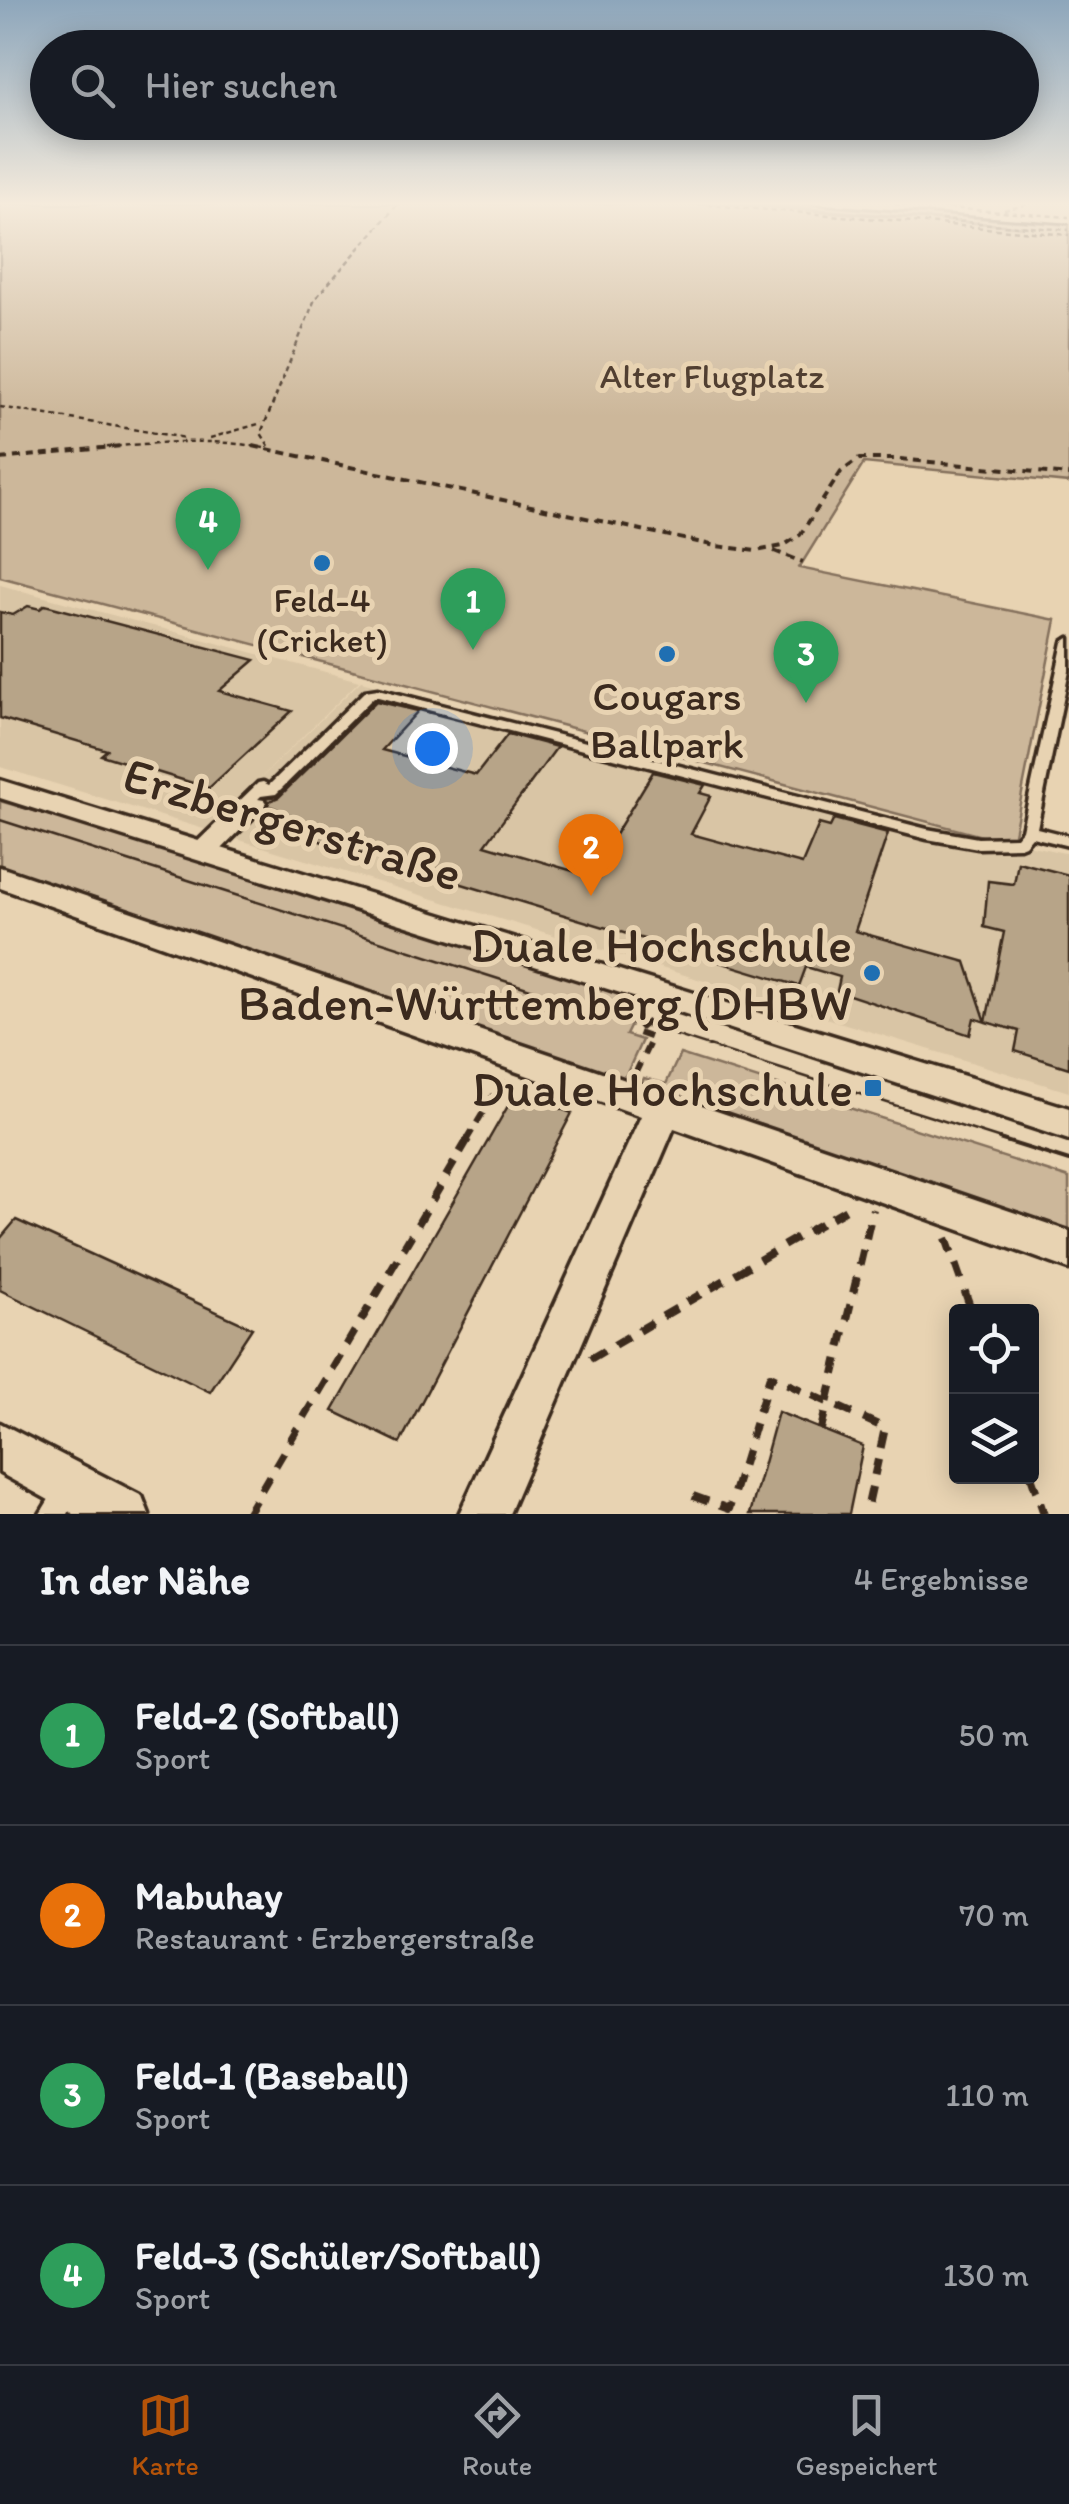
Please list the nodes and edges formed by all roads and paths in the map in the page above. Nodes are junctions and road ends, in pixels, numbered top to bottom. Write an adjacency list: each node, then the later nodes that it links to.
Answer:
1 (336, 275): 3 (path)
2 (0, 407): 4 (path)
3 (264, 422): 4 (path); 5 (path)
4 (194, 440): 5 (path); 6 (path)
5 (274, 449): 8 (path)
6 (0, 459)
7 (1069, 476): 8 (path)
8 (772, 550): 9 (path)
9 (803, 562)
10 (1069, 642): 14 (lane)
11 (302, 748): 13 (lane)
12 (0, 789): 16 (street, Erzbergerstraße)
13 (258, 797): 14 (lane); 16 (lane)
14 (1029, 831): 15 (lane)
15 (1069, 841)
16 (205, 850): 18 (street, Erzbergerstraße)
17 (0, 876): 20 (street)
18 (658, 992): 20 (path); 21 (street, Erzbergerstraße)
19 (507, 1072): 35 (path)
20 (644, 1102): 25 (street); 27 (street)
21 (1069, 1124)
22 (860, 1201): 27 (path)
23 (874, 1206): 28 (path)
24 (944, 1230): 26 (path)
25 (1069, 1250)
26 (969, 1304)
27 (544, 1386): 36 (street)
28 (828, 1402): 29 (path); 32 (path); 37 (path)
29 (822, 1430)
30 (0, 1446): 33 (street)
31 (1034, 1484): 38 (path)
32 (693, 1496)
33 (63, 1500): 34 (street)
34 (124, 1514)
35 (246, 1514)
36 (484, 1514)
37 (866, 1514)
38 (1044, 1514)

